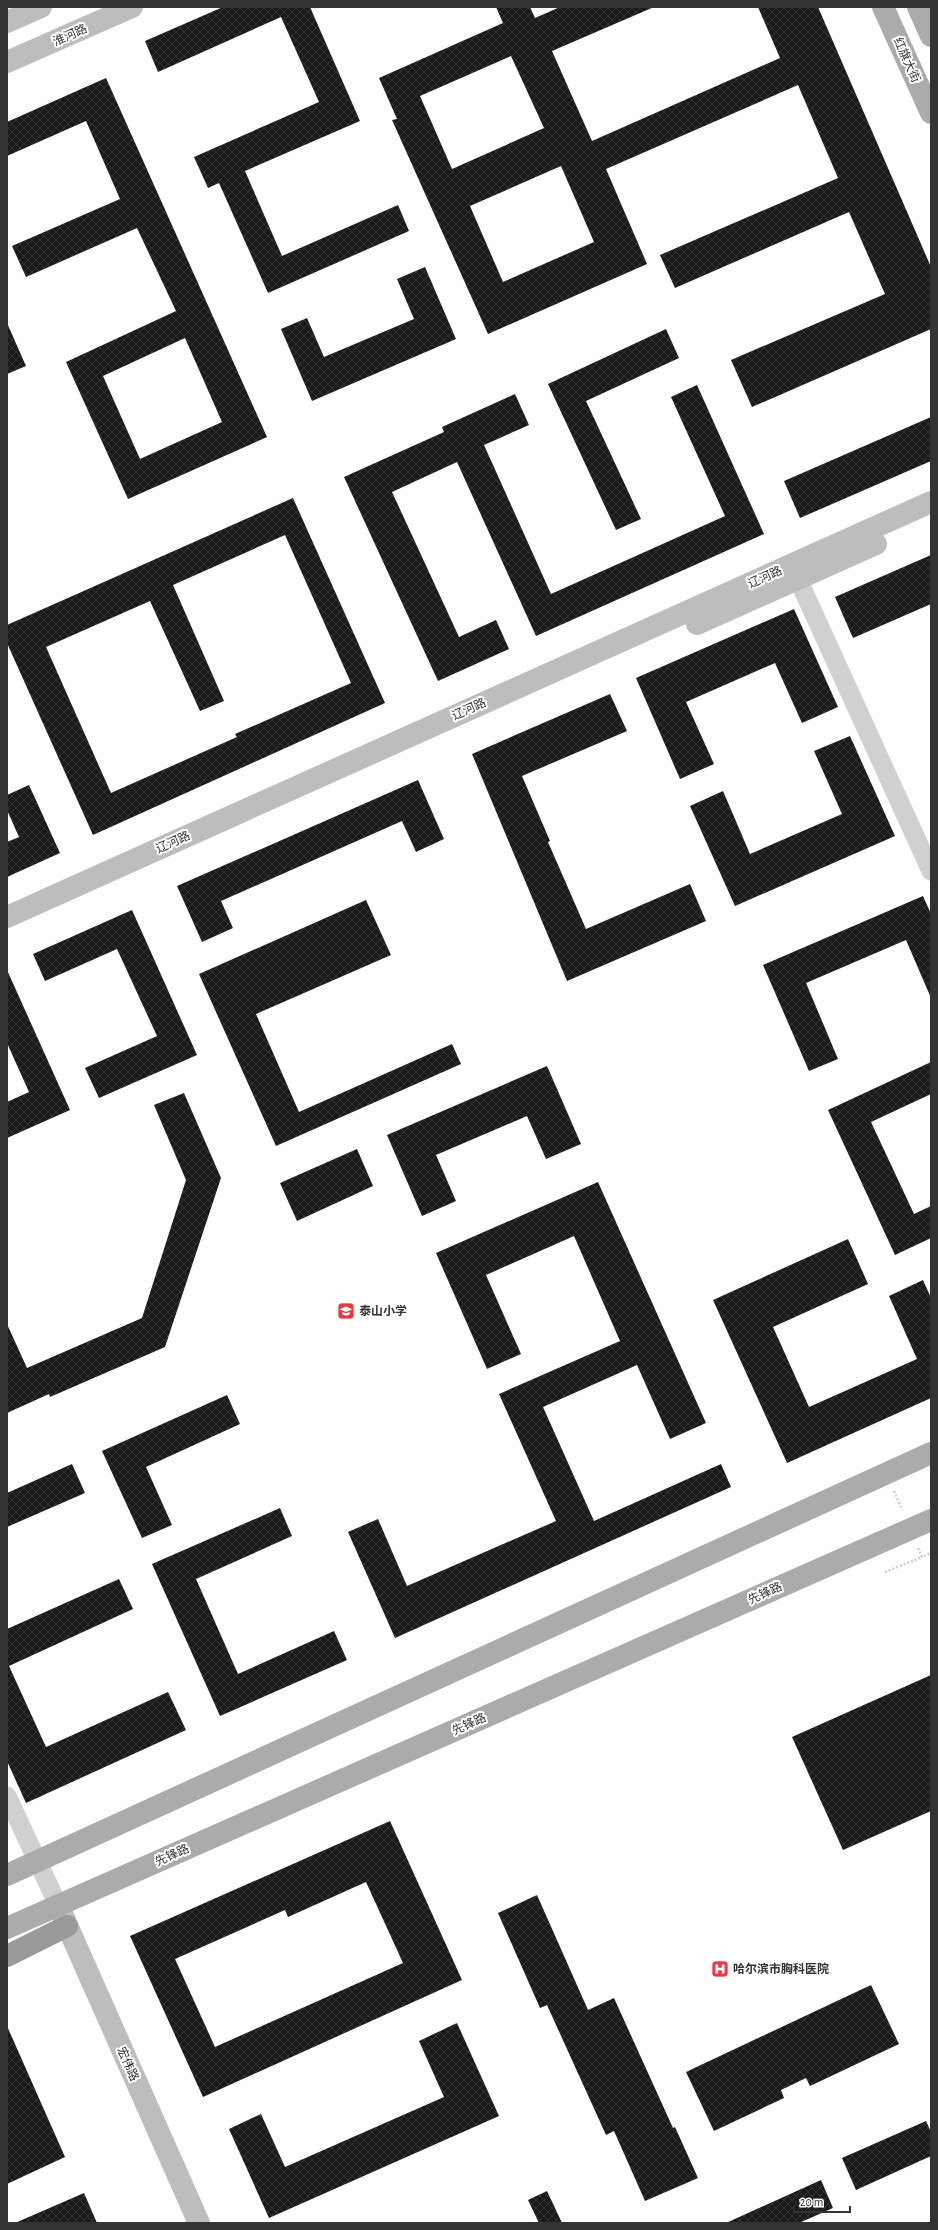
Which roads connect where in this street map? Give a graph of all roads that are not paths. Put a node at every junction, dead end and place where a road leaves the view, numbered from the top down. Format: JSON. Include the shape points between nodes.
{"nodes":[{"id":1,"x":41,"y":7,"type":"edge"},
{"id":2,"x":132,"y":7,"type":"edge"},
{"id":3,"x":883,"y":7,"type":"edge"},
{"id":4,"x":918,"y":7,"type":"edge"},
{"id":5,"x":7,"y":22,"type":"edge"},
{"id":6,"x":931,"y":36,"type":"edge"},
{"id":7,"x":7,"y":62,"type":"edge"},
{"id":8,"x":931,"y":113,"type":"edge"},
{"id":9,"x":931,"y":502,"type":"edge"},
{"id":10,"x":931,"y":518,"type":"edge"},
{"id":11,"x":798,"y":579,"type":"junction"},
{"id":12,"x":931,"y":871,"type":"edge"},
{"id":13,"x":7,"y":917,"type":"edge"},
{"id":14,"x":7,"y":930,"type":"edge"},
{"id":15,"x":931,"y":1453,"type":"edge"},
{"id":16,"x":931,"y":1520,"type":"edge"},
{"id":17,"x":7,"y":1796,"type":"edge"},
{"id":18,"x":37,"y":1861,"type":"junction"},
{"id":19,"x":7,"y":1875,"type":"edge"},
{"id":20,"x":58,"y":1905,"type":"junction"},
{"id":21,"x":68,"y":1926,"type":"junction"},
{"id":22,"x":7,"y":1928,"type":"edge"},
{"id":23,"x":7,"y":1956,"type":"edge"},
{"id":24,"x":199,"y":2223,"type":"edge"}],
"edges":[{"from":1,"to":5,"type":"main road"},
{"from":2,"to":7,"type":"main road","name":"淮河路"},
{"from":3,"to":8,"type":"main road","name":"红旗大街"},
{"from":4,"to":6,"type":"main road"},
{"from":9,"to":13,"type":"main road","name":"辽河路"},
{"from":10,"to":11,"type":"main road","name":"辽河路"},
{"from":11,"to":12,"type":"street"},
{"from":11,"to":14,"type":"main road","name":"辽河路"},
{"from":15,"to":18,"type":"main road"},
{"from":16,"to":20,"type":"main road","name":"先锋路"},
{"from":17,"to":18,"type":"street"},
{"from":18,"to":19,"type":"main road"},
{"from":18,"to":20,"type":"street"},
{"from":20,"to":21,"type":"main road","name":"宏伟路"},
{"from":20,"to":22,"type":"main road","name":"先锋路"},
{"from":21,"to":23,"type":"highway"},
{"from":21,"to":24,"type":"main road","name":"宏伟路"}]}
